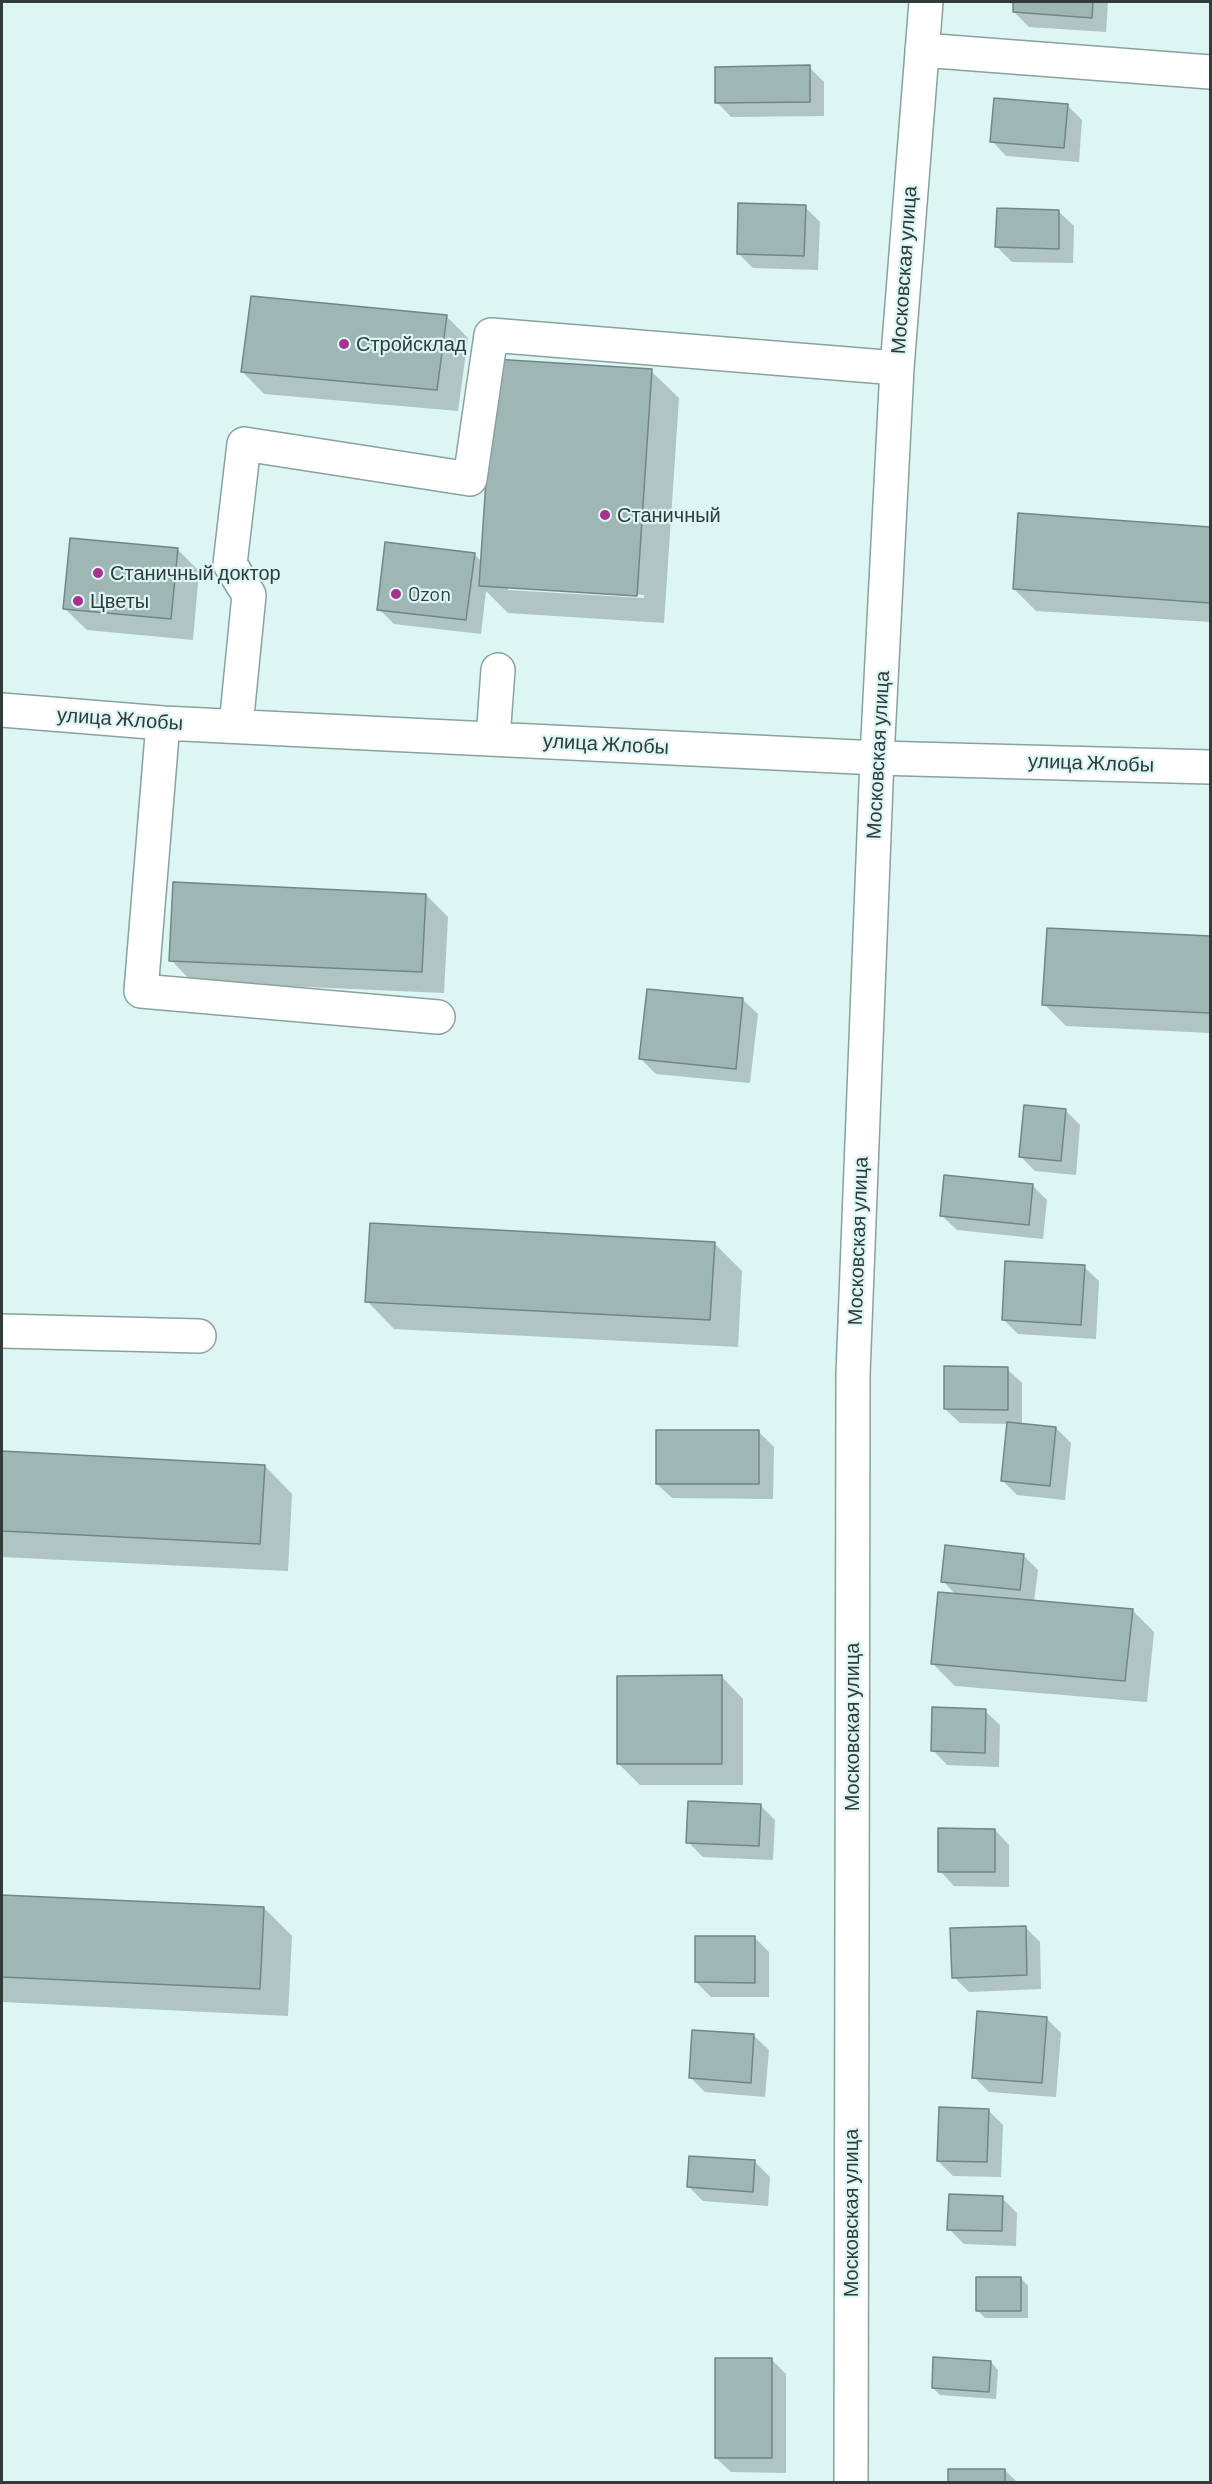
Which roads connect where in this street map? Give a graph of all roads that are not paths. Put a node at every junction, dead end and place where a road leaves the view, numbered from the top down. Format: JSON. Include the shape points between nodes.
{"nodes":[{"id":1,"x":926,"y":2,"type":"edge"},
{"id":2,"x":922,"y":50,"type":"junction"},
{"id":3,"x":1210,"y":72,"type":"edge"},
{"id":4,"x":897,"y":368,"type":"junction"},
{"id":5,"x":498,"y":670,"type":"dead end"},
{"id":6,"x":2,"y":710,"type":"edge"},
{"id":7,"x":163,"y":723,"type":"junction"},
{"id":8,"x":236,"y":726,"type":"junction"},
{"id":9,"x":493,"y":738,"type":"junction"},
{"id":10,"x":878,"y":758,"type":"junction"},
{"id":11,"x":1210,"y":767,"type":"edge"},
{"id":12,"x":438,"y":1017,"type":"dead end"},
{"id":13,"x":2,"y":1331,"type":"edge"},
{"id":14,"x":199,"y":1336,"type":"dead end"},
{"id":15,"x":851,"y":2482,"type":"edge"}],
"edges":[{"from":1,"to":2,"type":"street","name":"Московская улица"},
{"from":2,"to":3,"type":"street"},
{"from":2,"to":4,"type":"street","name":"Московская улица"},
{"from":4,"to":8,"type":"street","via":[[490,335],[470,479],[244,444],[230,564],[249,596]]},
{"from":4,"to":10,"type":"street","name":"Московская улица"},
{"from":5,"to":9,"type":"street"},
{"from":6,"to":7,"type":"street","name":"улица Жлобы"},
{"from":7,"to":8,"type":"street","name":"улица Жлобы"},
{"from":7,"to":12,"type":"street","via":[[141,991]]},
{"from":8,"to":9,"type":"street","name":"улица Жлобы"},
{"from":9,"to":10,"type":"street","name":"улица Жлобы"},
{"from":10,"to":11,"type":"street","name":"улица Жлобы"},
{"from":10,"to":15,"type":"street","name":"Московская улица","via":[[853,1374]]},
{"from":13,"to":14,"type":"street"}]}
